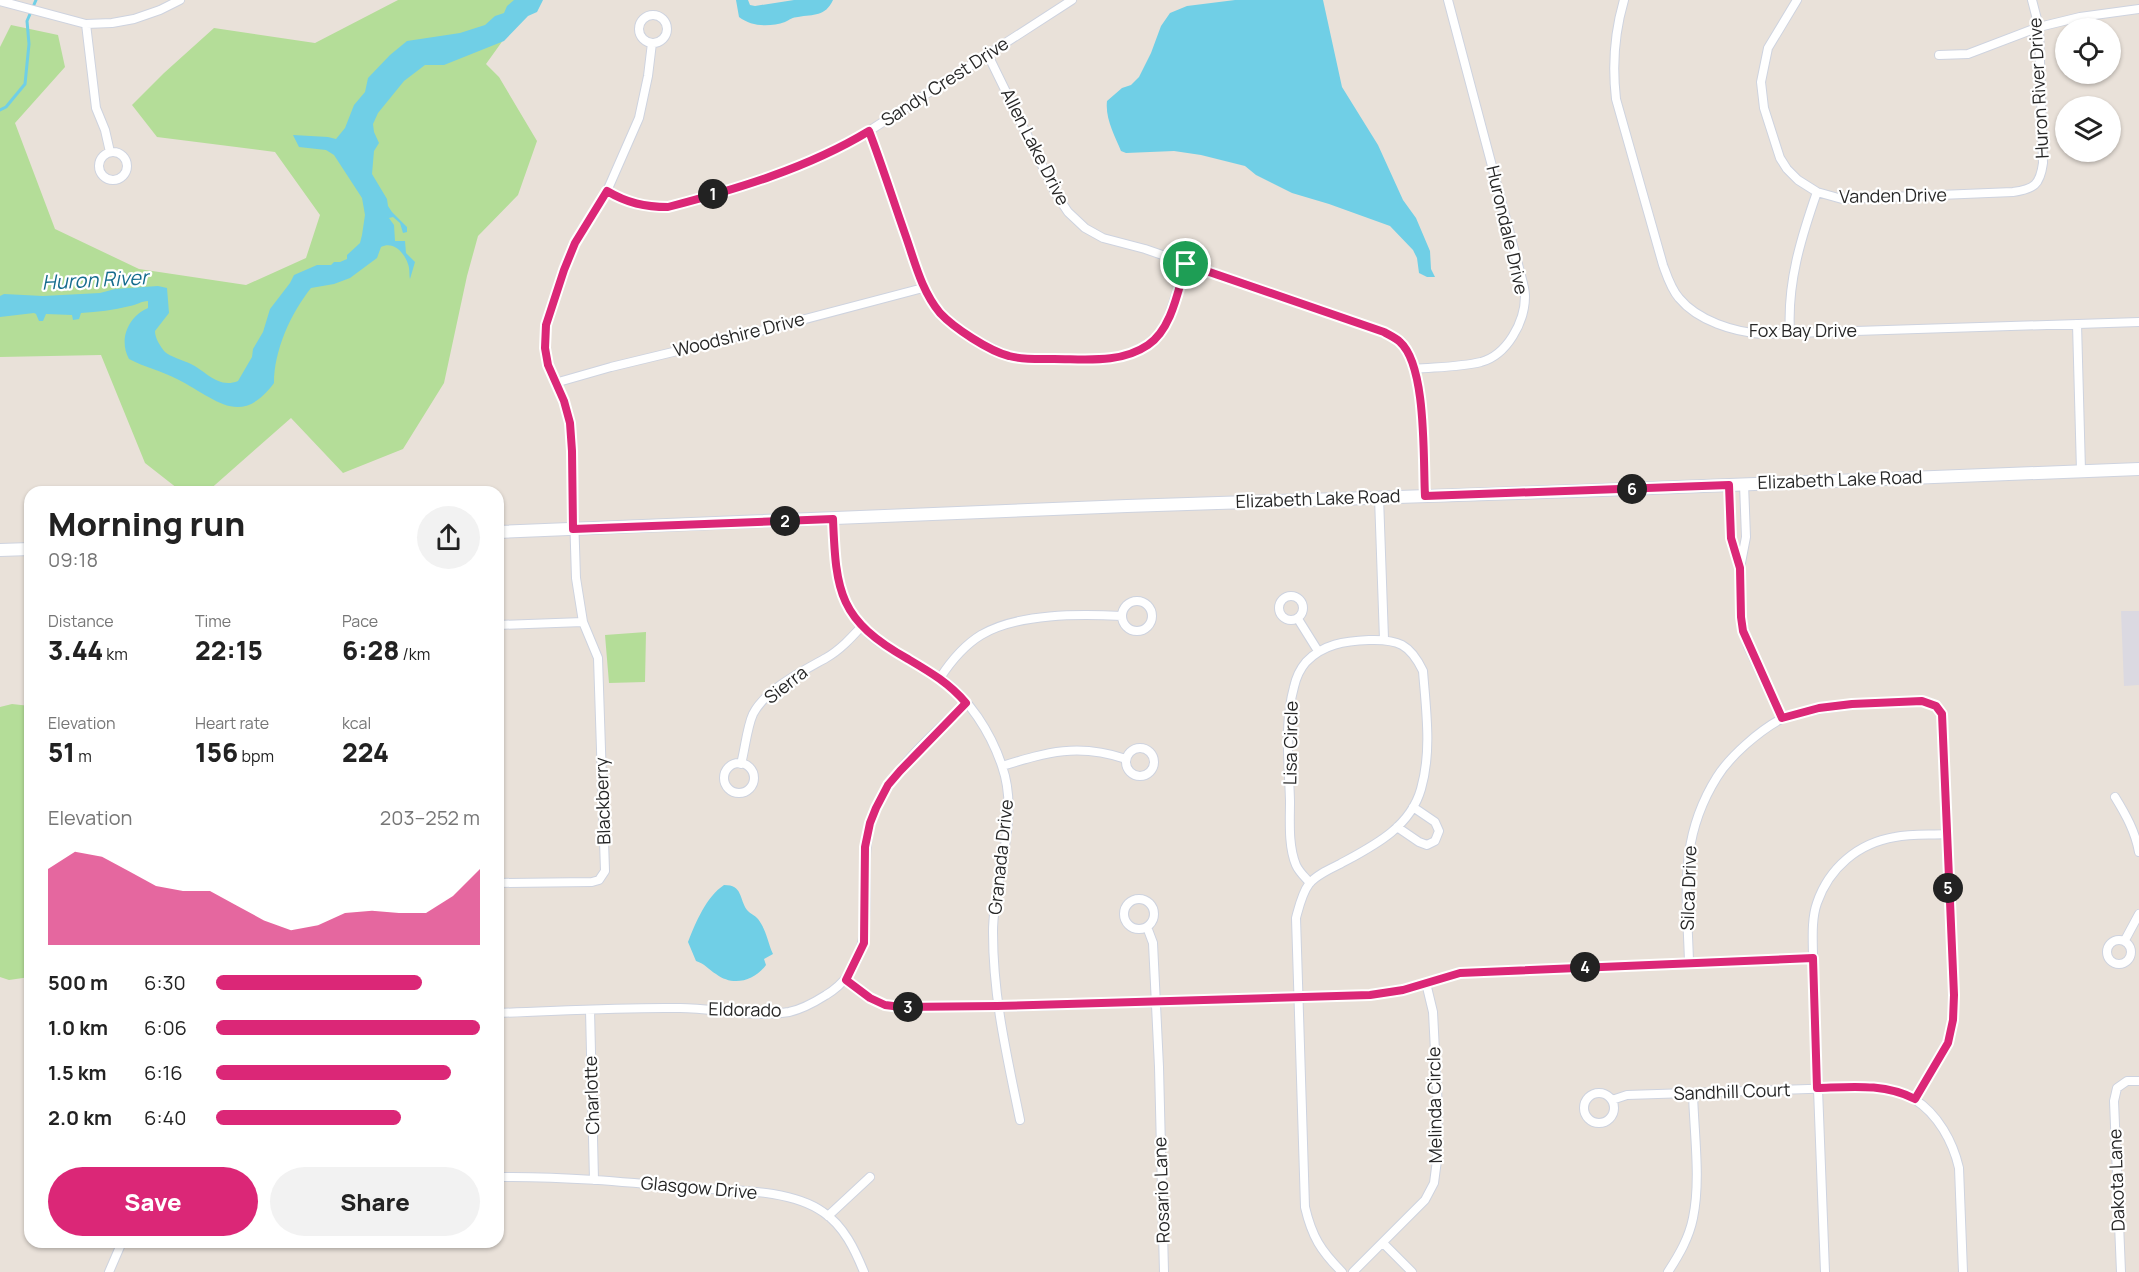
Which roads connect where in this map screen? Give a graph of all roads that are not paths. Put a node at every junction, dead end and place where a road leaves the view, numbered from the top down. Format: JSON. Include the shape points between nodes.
{"nodes":[{"id":1,"x":180,"y":0,"type":"edge"},
{"id":2,"x":1072,"y":0,"type":"edge"},
{"id":3,"x":1448,"y":0,"type":"edge"},
{"id":4,"x":1624,"y":0,"type":"edge"},
{"id":5,"x":1797,"y":0,"type":"edge"},
{"id":6,"x":2032,"y":0,"type":"edge"},
{"id":7,"x":0,"y":1,"type":"edge"},
{"id":8,"x":2139,"y":9,"type":"edge"},
{"id":9,"x":86,"y":24,"type":"junction"},
{"id":10,"x":2039,"y":27,"type":"junction"},
{"id":11,"x":652,"y":43,"type":"dead end"},
{"id":12,"x":988,"y":54,"type":"junction"},
{"id":13,"x":1940,"y":55,"type":"dead end"},
{"id":14,"x":869,"y":131,"type":"junction"},
{"id":15,"x":110,"y":152,"type":"dead end"},
{"id":16,"x":2041,"y":176,"type":"joint"},
{"id":17,"x":607,"y":191,"type":"junction"},
{"id":18,"x":1817,"y":192,"type":"junction"},
{"id":19,"x":1186,"y":264,"type":"junction"},
{"id":20,"x":923,"y":288,"type":"junction"},
{"id":21,"x":1679,"y":299,"type":"junction"},
{"id":22,"x":1672,"y":307,"type":"dead end"},
{"id":23,"x":2139,"y":322,"type":"edge"},
{"id":24,"x":2077,"y":324,"type":"junction"},
{"id":25,"x":1790,"y":332,"type":"junction"},
{"id":26,"x":1415,"y":369,"type":"junction"},
{"id":27,"x":555,"y":383,"type":"junction"},
{"id":28,"x":2139,"y":469,"type":"edge"},
{"id":29,"x":2081,"y":471,"type":"junction"},
{"id":30,"x":1744,"y":484,"type":"junction"},
{"id":31,"x":1729,"y":485,"type":"junction"},
{"id":32,"x":1425,"y":496,"type":"junction"},
{"id":33,"x":1379,"y":497,"type":"junction"},
{"id":34,"x":833,"y":519,"type":"junction"},
{"id":35,"x":573,"y":529,"type":"junction"},
{"id":36,"x":504,"y":532,"type":"edge"},
{"id":37,"x":24,"y":549,"type":"edge"},
{"id":38,"x":0,"y":550,"type":"edge"},
{"id":39,"x":1740,"y":568,"type":"junction"},
{"id":40,"x":1122,"y":616,"type":"dead end"},
{"id":41,"x":1298,"y":619,"type":"dead end"},
{"id":42,"x":583,"y":622,"type":"junction"},
{"id":43,"x":504,"y":624,"type":"edge"},
{"id":44,"x":861,"y":627,"type":"junction"},
{"id":45,"x":1384,"y":639,"type":"junction"},
{"id":46,"x":1318,"y":651,"type":"junction"},
{"id":47,"x":940,"y":678,"type":"junction"},
{"id":48,"x":966,"y":703,"type":"junction"},
{"id":49,"x":1782,"y":718,"type":"junction"},
{"id":50,"x":1126,"y":759,"type":"dead end"},
{"id":51,"x":741,"y":764,"type":"dead end"},
{"id":52,"x":1002,"y":766,"type":"junction"},
{"id":53,"x":2115,"y":797,"type":"dead end"},
{"id":54,"x":1413,"y":807,"type":"junction"},
{"id":55,"x":1397,"y":827,"type":"junction"},
{"id":56,"x":1946,"y":834,"type":"junction"},
{"id":57,"x":2139,"y":852,"type":"edge"},
{"id":58,"x":1310,"y":883,"type":"junction"},
{"id":59,"x":504,"y":884,"type":"edge"},
{"id":60,"x":2139,"y":914,"type":"edge"},
{"id":61,"x":1147,"y":927,"type":"dead end"},
{"id":62,"x":2125,"y":940,"type":"dead end"},
{"id":63,"x":1813,"y":958,"type":"junction"},
{"id":64,"x":1689,"y":962,"type":"junction"},
{"id":65,"x":846,"y":980,"type":"junction"},
{"id":66,"x":1426,"y":983,"type":"junction"},
{"id":67,"x":1298,"y":997,"type":"junction"},
{"id":68,"x":1156,"y":1002,"type":"junction"},
{"id":69,"x":997,"y":1006,"type":"junction"},
{"id":70,"x":590,"y":1010,"type":"junction"},
{"id":71,"x":504,"y":1013,"type":"edge"},
{"id":72,"x":2139,"y":1081,"type":"edge"},
{"id":73,"x":1817,"y":1088,"type":"junction"},
{"id":74,"x":1693,"y":1093,"type":"junction"},
{"id":75,"x":1915,"y":1099,"type":"junction"},
{"id":76,"x":1612,"y":1100,"type":"dead end"},
{"id":77,"x":1020,"y":1120,"type":"dead end"},
{"id":78,"x":504,"y":1177,"type":"edge"},
{"id":79,"x":870,"y":1177,"type":"dead end"},
{"id":80,"x":594,"y":1180,"type":"junction"},
{"id":81,"x":828,"y":1216,"type":"junction"},
{"id":82,"x":1384,"y":1244,"type":"junction"},
{"id":83,"x":119,"y":1248,"type":"edge"},
{"id":84,"x":109,"y":1272,"type":"edge"},
{"id":85,"x":864,"y":1272,"type":"edge"},
{"id":86,"x":1164,"y":1272,"type":"edge"},
{"id":87,"x":1342,"y":1272,"type":"edge"},
{"id":88,"x":1353,"y":1272,"type":"edge"},
{"id":89,"x":1412,"y":1272,"type":"edge"},
{"id":90,"x":1668,"y":1272,"type":"edge"},
{"id":91,"x":1825,"y":1272,"type":"edge"},
{"id":92,"x":1963,"y":1272,"type":"edge"},
{"id":93,"x":2121,"y":1272,"type":"edge"}],
"edges":[{"from":1,"to":9,"type":"street","via":[[134,19]]},
{"from":2,"to":12,"type":"street","name":"Sandy Crest Drive"},
{"from":3,"to":26,"type":"street","name":"Hurondale Drive","via":[[1519,268],[1524,311],[1505,347],[1496,355],[1471,364]]},
{"from":4,"to":21,"type":"street","via":[[1614,43],[1616,99],[1656,244]]},
{"from":5,"to":18,"type":"street","name":"Vanden Drive","via":[[1768,48],[1761,82],[1764,108],[1780,158],[1798,180]]},
{"from":6,"to":10,"type":"street","name":"Huron River Drive"},
{"from":7,"to":9,"type":"street"},
{"from":8,"to":10,"type":"street"},
{"from":9,"to":15,"type":"street","via":[[96,108]]},
{"from":10,"to":13,"type":"street","via":[[1968,54]]},
{"from":10,"to":16,"type":"street","name":"Huron River Drive"},
{"from":11,"to":17,"type":"street","via":[[639,118]]},
{"from":12,"to":14,"type":"street","name":"Sandy Crest Drive"},
{"from":12,"to":19,"type":"street","name":"Allen Lake Drive","via":[[1068,212],[1085,228],[1104,237]]},
{"from":14,"to":17,"type":"street","name":"Sandy Crest Drive","via":[[795,168],[668,207],[623,201]]},
{"from":14,"to":20,"type":"street"},
{"from":16,"to":18,"type":"street","name":"Vanden Drive","via":[[2034,186],[2013,192],[1842,200]]},
{"from":17,"to":27,"type":"street","via":[[575,243],[546,325],[545,348]]},
{"from":18,"to":25,"type":"street","via":[[1790,288]]},
{"from":19,"to":20,"type":"street","via":[[1160,334],[1129,354],[1105,360],[1008,356],[953,325]]},
{"from":19,"to":26,"type":"street","name":"Allen Lake Drive","via":[[1384,332],[1401,343]]},
{"from":20,"to":27,"type":"street","name":"Woodshire Drive"},
{"from":21,"to":22,"type":"street"},
{"from":21,"to":25,"type":"street","name":"Fox Bay Drive","via":[[1730,328],[1763,334]]},
{"from":23,"to":24,"type":"street","name":"Fox Bay Drive"},
{"from":24,"to":25,"type":"street","name":"Fox Bay Drive"},
{"from":24,"to":29,"type":"street"},
{"from":26,"to":32,"type":"street"},
{"from":27,"to":35,"type":"street","via":[[570,423]]},
{"from":28,"to":29,"type":"street","name":"Elizabeth Lake Road"},
{"from":29,"to":30,"type":"street","name":"Elizabeth Lake Road"},
{"from":30,"to":31,"type":"street","name":"Elizabeth Lake Road"},
{"from":30,"to":39,"type":"street","via":[[1746,537]]},
{"from":31,"to":32,"type":"street","name":"Elizabeth Lake Road"},
{"from":31,"to":39,"type":"street","via":[[1731,538]]},
{"from":32,"to":33,"type":"street","name":"Elizabeth Lake Road"},
{"from":33,"to":34,"type":"street","name":"Elizabeth Lake Road"},
{"from":33,"to":45,"type":"street"},
{"from":34,"to":35,"type":"street","name":"Elizabeth Lake Road"},
{"from":34,"to":44,"type":"street","name":"Granada Drive","via":[[838,580],[846,605]]},
{"from":35,"to":36,"type":"street","name":"Elizabeth Lake Road"},
{"from":35,"to":42,"type":"street"},
{"from":37,"to":38,"type":"street"},
{"from":39,"to":49,"type":"street","via":[[1743,631]]},
{"from":40,"to":47,"type":"street","via":[[1030,619],[1001,626],[982,634],[960,651]]},
{"from":41,"to":46,"type":"street"},
{"from":42,"to":43,"type":"street"},
{"from":42,"to":59,"type":"street","name":"Blackberry","via":[[598,658],[605,871],[592,882]]},
{"from":44,"to":47,"type":"street","name":"Granada Drive"},
{"from":44,"to":51,"type":"street","name":"Sierra","via":[[848,642],[767,697],[753,714]]},
{"from":45,"to":46,"type":"street","name":"Lisa Circle","via":[[1354,640]]},
{"from":45,"to":54,"type":"street","name":"Lisa Circle","via":[[1405,645],[1423,671],[1427,765]]},
{"from":46,"to":58,"type":"street","name":"Lisa Circle","via":[[1297,675],[1289,714],[1293,851],[1296,864]]},
{"from":47,"to":48,"type":"street","name":"Granada Drive"},
{"from":48,"to":52,"type":"street","name":"Granada Drive","via":[[985,727]]},
{"from":48,"to":65,"type":"street","name":"Eldorado","via":[[888,785],[876,808],[865,847],[864,943]]},
{"from":49,"to":56,"type":"street","name":"Silca Drive","via":[[1852,704],[1922,701],[1936,706],[1943,724]]},
{"from":49,"to":64,"type":"street","name":"Silca Drive","via":[[1741,748],[1718,775],[1692,830],[1687,860]]},
{"from":50,"to":52,"type":"street","via":[[1065,750]]},
{"from":52,"to":69,"type":"street","name":"Granada Drive","via":[[1008,789],[1008,824],[993,928]]},
{"from":53,"to":57,"type":"street","via":[[2128,817]]},
{"from":54,"to":55,"type":"street","name":"Lisa Circle"},
{"from":54,"to":55,"type":"street","via":[[1435,822],[1439,831],[1435,841],[1427,845]]},
{"from":55,"to":58,"type":"street","name":"Lisa Circle","via":[[1375,845]]},
{"from":56,"to":63,"type":"street","via":[[1896,836],[1859,849],[1844,861],[1829,878],[1816,904]]},
{"from":56,"to":75,"type":"street","via":[[1953,1020],[1948,1043]]},
{"from":58,"to":67,"type":"street","via":[[1296,918]]},
{"from":60,"to":62,"type":"street"},
{"from":61,"to":68,"type":"street","name":"Rosario Lane","via":[[1153,943]]},
{"from":63,"to":64,"type":"street"},
{"from":63,"to":73,"type":"street"},
{"from":64,"to":66,"type":"street","via":[[1460,973]]},
{"from":65,"to":69,"type":"street","via":[[885,1005]]},
{"from":65,"to":70,"type":"street","name":"Eldorado","via":[[814,1002],[788,1012]]},
{"from":66,"to":67,"type":"street","via":[[1384,994]]},
{"from":66,"to":82,"type":"street","name":"Melinda Circle","via":[[1433,1012],[1438,1110],[1434,1183],[1425,1200]]},
{"from":67,"to":68,"type":"street"},
{"from":67,"to":87,"type":"street","via":[[1305,1208],[1318,1244]]},
{"from":68,"to":69,"type":"street"},
{"from":68,"to":86,"type":"street","name":"Rosario Lane"},
{"from":69,"to":77,"type":"street","name":"Granada Drive"},
{"from":70,"to":71,"type":"street","name":"Eldorado"},
{"from":70,"to":80,"type":"street","name":"Charlotte"},
{"from":72,"to":93,"type":"street","name":"Dakota Lane","via":[[2117,1088],[2114,1101]]},
{"from":73,"to":74,"type":"street","name":"Sandhill Court"},
{"from":73,"to":75,"type":"street","name":"Sandhill Court","via":[[1869,1087]]},
{"from":73,"to":91,"type":"street"},
{"from":74,"to":76,"type":"street","name":"Sandhill Court","via":[[1627,1095]]},
{"from":74,"to":90,"type":"street","via":[[1693,1220],[1682,1251]]},
{"from":75,"to":92,"type":"street","name":"Sandhill Court","via":[[1945,1132],[1956,1156]]},
{"from":78,"to":80,"type":"street","name":"Glasgow Drive"},
{"from":79,"to":81,"type":"street"},
{"from":80,"to":81,"type":"street","name":"Glasgow Drive","via":[[780,1196],[808,1203]]},
{"from":81,"to":85,"type":"street","name":"Glasgow Drive","via":[[852,1243]]},
{"from":82,"to":88,"type":"street","name":"Melinda Circle"},
{"from":82,"to":89,"type":"street"},
{"from":83,"to":84,"type":"street"}]}
